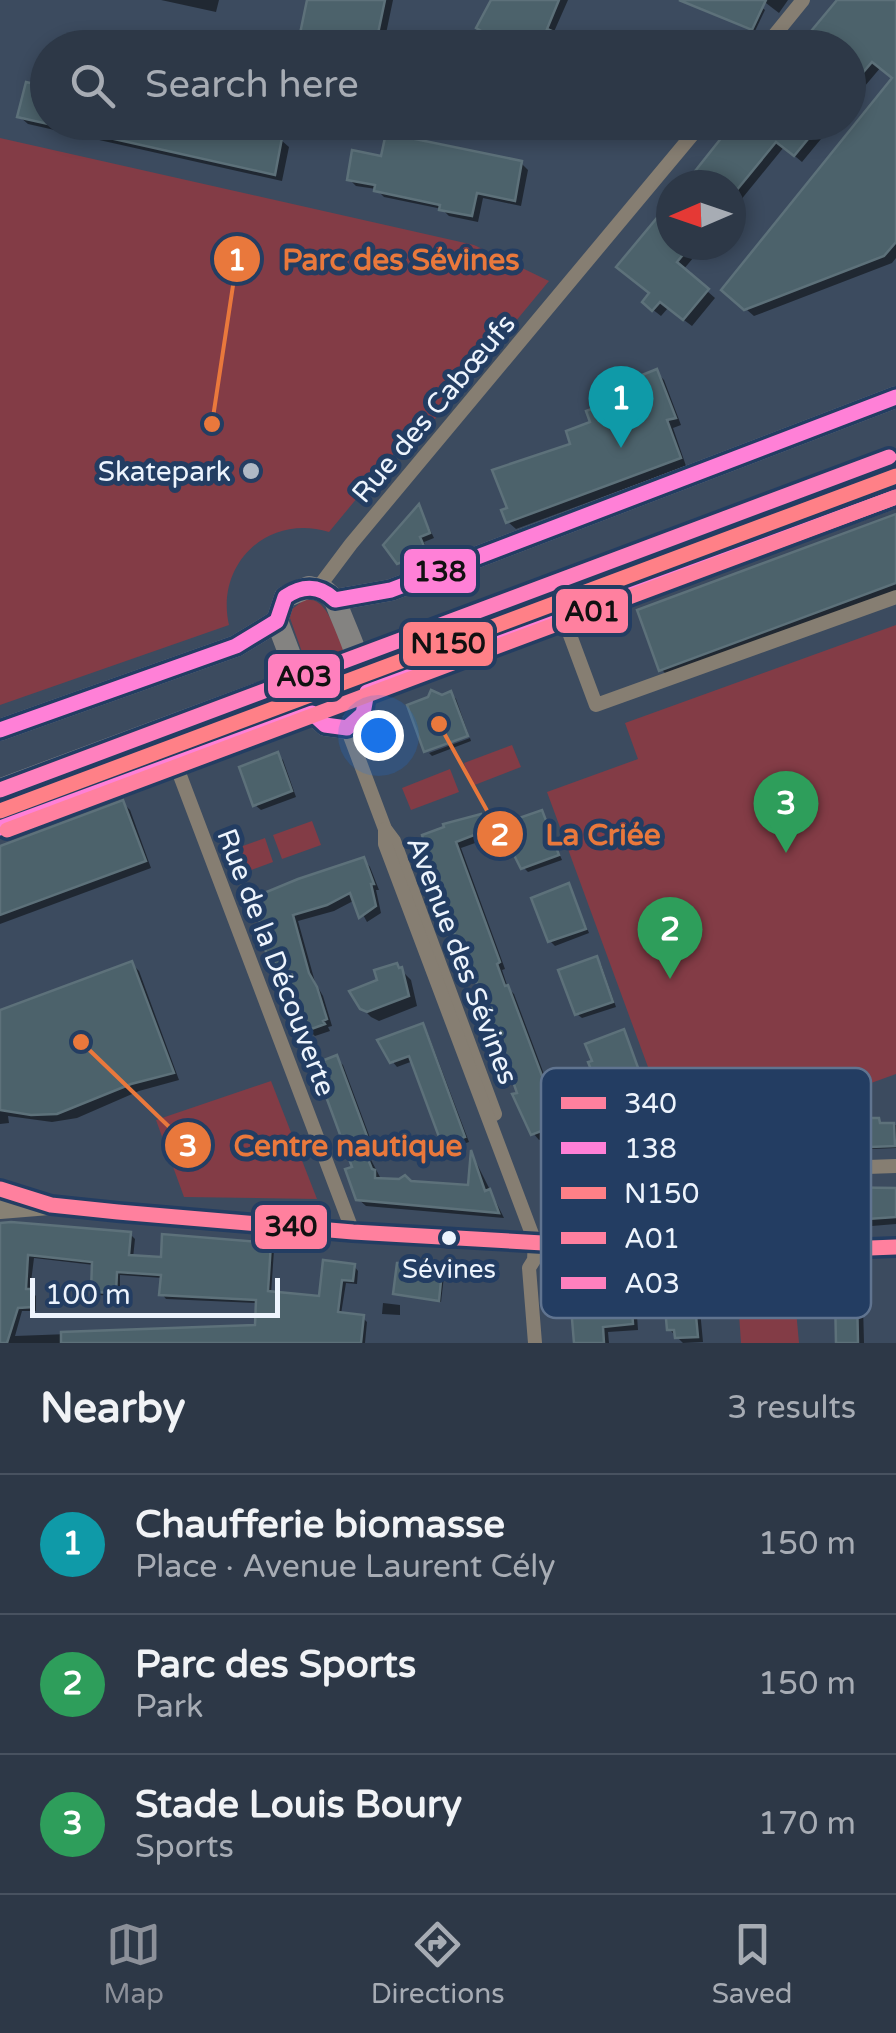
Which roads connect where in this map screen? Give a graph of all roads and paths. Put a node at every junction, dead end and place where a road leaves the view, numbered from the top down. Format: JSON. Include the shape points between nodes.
{"nodes":[{"id":1,"x":803,"y":0,"type":"edge"},
{"id":2,"x":779,"y":30,"type":"edge"},
{"id":3,"x":687,"y":140,"type":"edge"},
{"id":4,"x":896,"y":397,"type":"edge"},
{"id":5,"x":896,"y":476,"type":"edge"},
{"id":6,"x":896,"y":498,"type":"edge"},
{"id":7,"x":326,"y":594,"type":"junction"},
{"id":8,"x":896,"y":596,"type":"edge"},
{"id":9,"x":564,"y":620,"type":"junction"},
{"id":10,"x":277,"y":621,"type":"junction"},
{"id":11,"x":400,"y":660,"type":"dead end"},
{"id":12,"x":367,"y":692,"type":"junction"},
{"id":13,"x":312,"y":714,"type":"junction"},
{"id":14,"x":347,"y":728,"type":"junction"},
{"id":15,"x":0,"y":730,"type":"edge"},
{"id":16,"x":176,"y":766,"type":"junction"},
{"id":17,"x":0,"y":791,"type":"edge"},
{"id":18,"x":0,"y":811,"type":"edge"},
{"id":19,"x":0,"y":828,"type":"edge"},
{"id":20,"x":896,"y":1166,"type":"edge"},
{"id":21,"x":871,"y":1167,"type":"edge"},
{"id":22,"x":0,"y":1189,"type":"edge"},
{"id":23,"x":51,"y":1204,"type":"junction"},
{"id":24,"x":0,"y":1209,"type":"edge"},
{"id":25,"x":353,"y":1232,"type":"junction"},
{"id":26,"x":532,"y":1242,"type":"junction"},
{"id":27,"x":541,"y":1243,"type":"edge"},
{"id":28,"x":896,"y":1247,"type":"edge"},
{"id":29,"x":871,"y":1248,"type":"edge"},
{"id":30,"x":541,"y":1313,"type":"edge"},
{"id":31,"x":541,"y":1318,"type":"edge"},
{"id":32,"x":534,"y":1343,"type":"edge"},
{"id":33,"x":543,"y":1343,"type":"edge"}],
"edges":[{"from":1,"to":2,"type":"street"},
{"from":3,"to":7,"type":"street","name":"Rue des Cabœufs","via":[[351,544]]},
{"from":4,"to":7,"type":"main road","via":[[390,590]]},
{"from":5,"to":11,"type":"highway"},
{"from":6,"to":9,"type":"main road"},
{"from":7,"to":10,"type":"main road","via":[[301,588],[285,596]]},
{"from":7,"to":12,"type":"main road"},
{"from":8,"to":9,"type":"street","via":[[596,705]]},
{"from":9,"to":12,"type":"main road"},
{"from":10,"to":13,"type":"main road"},
{"from":10,"to":15,"type":"main road","via":[[236,646]]},
{"from":12,"to":14,"type":"main road","via":[[361,720]]},
{"from":13,"to":14,"type":"main road","via":[[325,726]]},
{"from":13,"to":16,"type":"main road"},
{"from":14,"to":26,"type":"street","name":"Avenue des Sévines"},
{"from":16,"to":19,"type":"main road"},
{"from":16,"to":25,"type":"street","name":"Rue de la Découverte"},
{"from":17,"to":18,"type":"highway","via":[[263,703]]},
{"from":20,"to":21,"type":"street"},
{"from":22,"to":23,"type":"street"},
{"from":23,"to":24,"type":"street"},
{"from":23,"to":25,"type":"street"},
{"from":25,"to":26,"type":"street"},
{"from":26,"to":27,"type":"street"},
{"from":26,"to":30,"type":"street"},
{"from":26,"to":32,"type":"street"},
{"from":28,"to":29,"type":"street"},
{"from":31,"to":33,"type":"street"}]}
